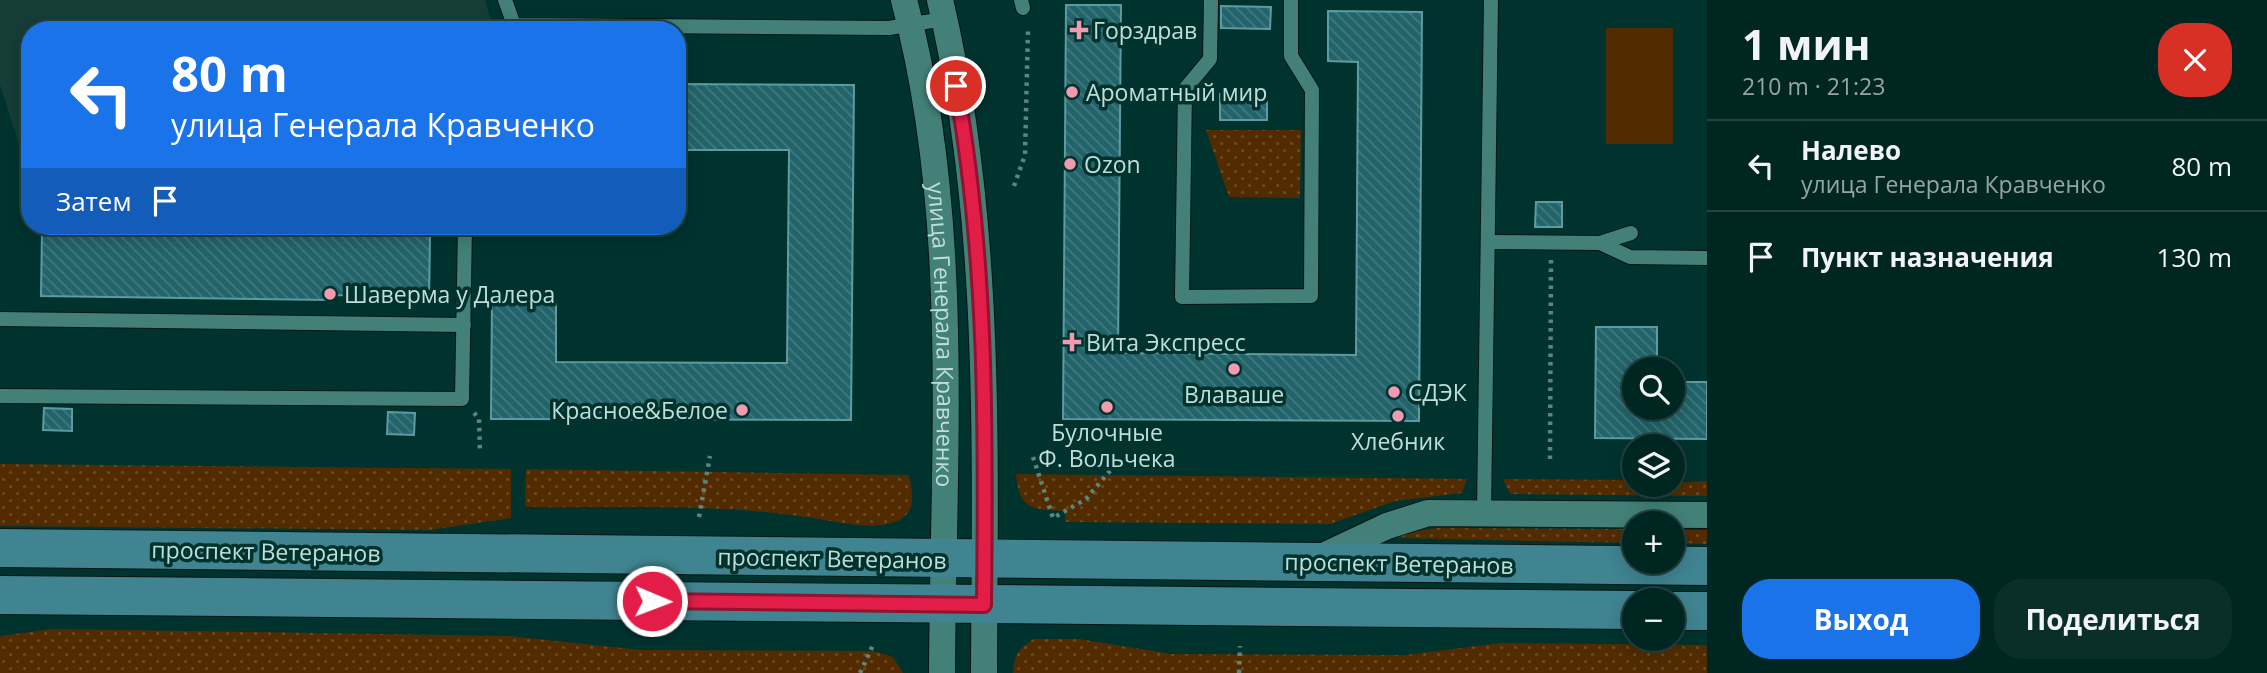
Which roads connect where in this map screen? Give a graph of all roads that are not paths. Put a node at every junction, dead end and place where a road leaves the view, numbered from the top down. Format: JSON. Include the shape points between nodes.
{"nodes":[{"id":1,"x":506,"y":0,"type":"edge"},
{"id":2,"x":1211,"y":0,"type":"edge"},
{"id":3,"x":1291,"y":0,"type":"edge"},
{"id":4,"x":1492,"y":0,"type":"edge"},
{"id":5,"x":942,"y":9,"type":"edge"},
{"id":6,"x":908,"y":12,"type":"edge"},
{"id":7,"x":507,"y":21,"type":"edge"},
{"id":8,"x":686,"y":28,"type":"edge"},
{"id":9,"x":1631,"y":233,"type":"dead end"},
{"id":10,"x":465,"y":235,"type":"edge"},
{"id":11,"x":1488,"y":242,"type":"junction"},
{"id":12,"x":1600,"y":243,"type":"junction"},
{"id":13,"x":1707,"y":258,"type":"edge"},
{"id":14,"x":0,"y":319,"type":"edge"},
{"id":15,"x":464,"y":325,"type":"junction"},
{"id":16,"x":0,"y":396,"type":"edge"},
{"id":17,"x":1484,"y":512,"type":"junction"},
{"id":18,"x":1707,"y":515,"type":"edge"},
{"id":19,"x":0,"y":548,"type":"edge"},
{"id":20,"x":942,"y":559,"type":"junction"},
{"id":21,"x":985,"y":559,"type":"junction"},
{"id":22,"x":1312,"y":562,"type":"junction"},
{"id":23,"x":1707,"y":566,"type":"edge"},
{"id":24,"x":0,"y":595,"type":"edge"},
{"id":25,"x":942,"y":604,"type":"junction"},
{"id":26,"x":984,"y":605,"type":"junction"},
{"id":27,"x":1622,"y":610,"type":"edge"},
{"id":28,"x":1685,"y":611,"type":"edge"},
{"id":29,"x":1707,"y":611,"type":"edge"},
{"id":30,"x":942,"y":673,"type":"edge"},
{"id":31,"x":984,"y":673,"type":"edge"}],
"edges":[{"from":1,"to":7,"type":"lane"},
{"from":2,"to":3,"type":"lane","via":[[1210,59],[1185,89],[1182,297],[1311,296],[1312,90],[1291,56]]},
{"from":4,"to":11,"type":"lane"},
{"from":5,"to":6,"type":"lane"},
{"from":5,"to":21,"type":"street","name":"улица Генерала Кравченко","via":[[964,130],[976,253]]},
{"from":6,"to":8,"type":"lane","via":[[889,28]]},
{"from":6,"to":20,"type":"street","name":"улица Генерала Кравченко","via":[[931,135],[941,253]]},
{"from":9,"to":12,"type":"lane"},
{"from":10,"to":15,"type":"lane"},
{"from":11,"to":12,"type":"lane"},
{"from":11,"to":17,"type":"lane"},
{"from":12,"to":13,"type":"lane","via":[[1630,257]]},
{"from":14,"to":15,"type":"lane"},
{"from":15,"to":16,"type":"lane","via":[[462,399]]},
{"from":17,"to":18,"type":"street"},
{"from":17,"to":22,"type":"street","via":[[1427,513],[1387,526]]},
{"from":19,"to":20,"type":"main road","name":"проспект Ветеранов"},
{"from":20,"to":21,"type":"main road","name":"проспект Ветеранов"},
{"from":20,"to":25,"type":"street","name":"улица Генерала Кравченко"},
{"from":21,"to":22,"type":"main road","name":"проспект Ветеранов"},
{"from":21,"to":26,"type":"street","name":"улица Генерала Кравченко"},
{"from":22,"to":23,"type":"main road","name":"проспект Ветеранов"},
{"from":24,"to":25,"type":"main road","name":"проспект Ветеранов"},
{"from":25,"to":26,"type":"main road","name":"проспект Ветеранов"},
{"from":25,"to":30,"type":"street","name":"улица Генерала Кравченко"},
{"from":26,"to":27,"type":"main road","name":"проспект Ветеранов"},
{"from":26,"to":31,"type":"street","name":"улица Генерала Кравченко"},
{"from":28,"to":29,"type":"main road"}]}
